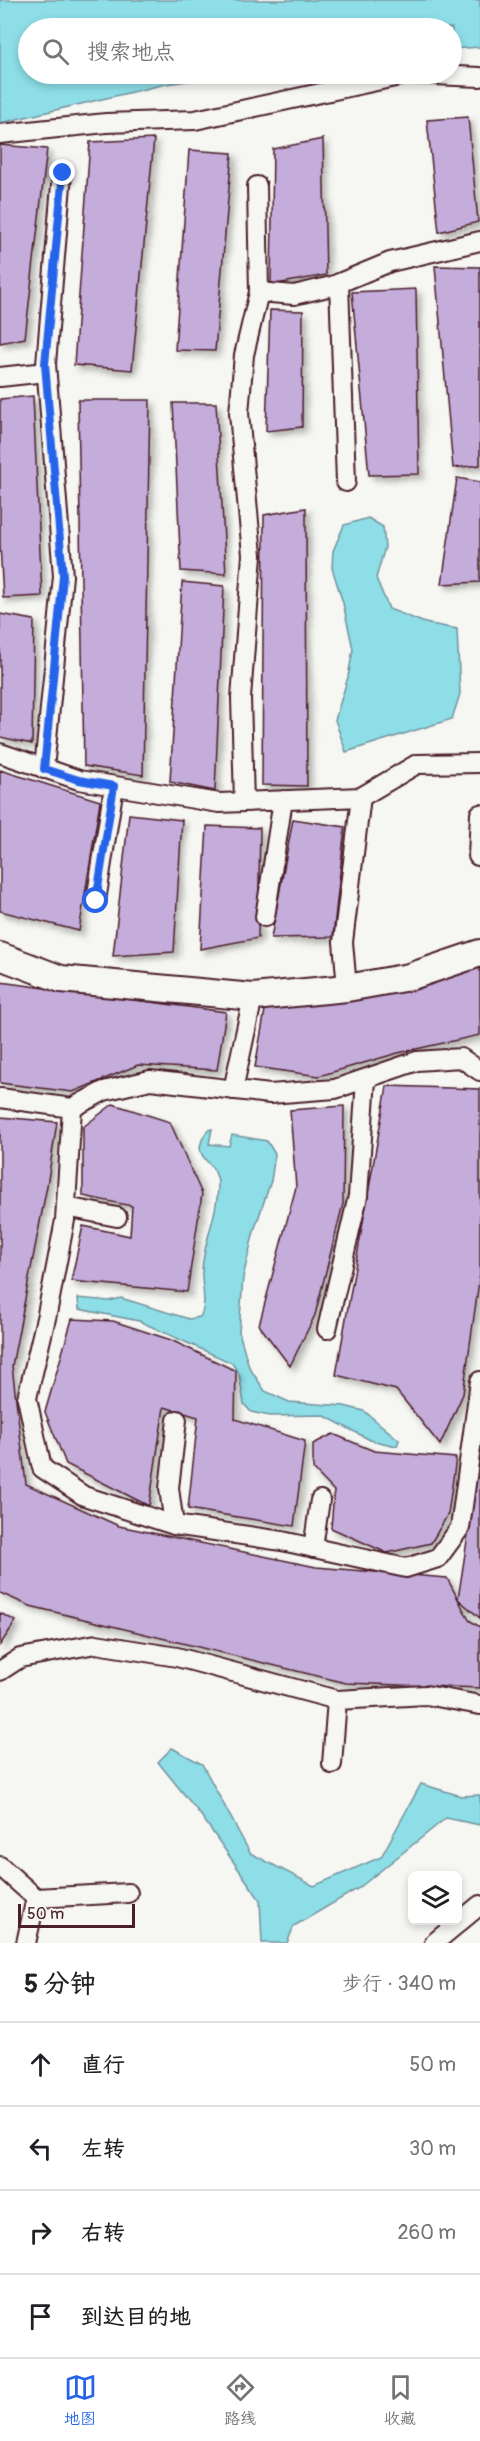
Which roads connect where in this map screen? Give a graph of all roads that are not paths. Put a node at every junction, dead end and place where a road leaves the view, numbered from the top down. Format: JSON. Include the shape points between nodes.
{"nodes":[{"id":1,"x":462,"y":76,"type":"edge"},
{"id":2,"x":480,"y":77,"type":"edge"},
{"id":3,"x":363,"y":84,"type":"edge"},
{"id":4,"x":0,"y":134,"type":"edge"},
{"id":5,"x":63,"y":173,"type":"dead end"},
{"id":6,"x":257,"y":186,"type":"dead end"},
{"id":7,"x":480,"y":241,"type":"edge"},
{"id":8,"x":339,"y":283,"type":"junction"},
{"id":9,"x":259,"y":292,"type":"junction"},
{"id":10,"x":46,"y":372,"type":"junction"},
{"id":11,"x":0,"y":377,"type":"edge"},
{"id":12,"x":346,"y":482,"type":"dead end"},
{"id":13,"x":0,"y":753,"type":"edge"},
{"id":14,"x":480,"y":763,"type":"edge"},
{"id":15,"x":44,"y":769,"type":"junction"},
{"id":16,"x":114,"y":786,"type":"junction"},
{"id":17,"x":361,"y":797,"type":"junction"},
{"id":18,"x":283,"y":800,"type":"junction"},
{"id":19,"x":244,"y":802,"type":"junction"},
{"id":20,"x":480,"y":814,"type":"edge"},
{"id":21,"x":478,"y":856,"type":"dead end"},
{"id":22,"x":96,"y":901,"type":"dead end"},
{"id":23,"x":265,"y":917,"type":"dead end"},
{"id":24,"x":480,"y":953,"type":"edge"},
{"id":25,"x":0,"y":956,"type":"edge"},
{"id":26,"x":347,"y":988,"type":"junction"},
{"id":27,"x":253,"y":998,"type":"junction"},
{"id":28,"x":480,"y":1071,"type":"edge"},
{"id":29,"x":366,"y":1079,"type":"junction"},
{"id":30,"x":233,"y":1090,"type":"junction"},
{"id":31,"x":0,"y":1098,"type":"edge"},
{"id":32,"x":72,"y":1108,"type":"junction"},
{"id":33,"x":66,"y":1207,"type":"junction"},
{"id":34,"x":117,"y":1217,"type":"dead end"},
{"id":35,"x":327,"y":1329,"type":"dead end"},
{"id":36,"x":480,"y":1382,"type":"edge"},
{"id":37,"x":177,"y":1420,"type":"dead end"},
{"id":38,"x":320,"y":1500,"type":"dead end"},
{"id":39,"x":174,"y":1525,"type":"junction"},
{"id":40,"x":313,"y":1548,"type":"junction"},
{"id":41,"x":0,"y":1671,"type":"edge"},
{"id":42,"x":337,"y":1700,"type":"junction"},
{"id":43,"x":480,"y":1705,"type":"edge"},
{"id":44,"x":332,"y":1764,"type":"dead end"},
{"id":45,"x":0,"y":1866,"type":"edge"},
{"id":46,"x":128,"y":1893,"type":"dead end"},
{"id":47,"x":36,"y":1898,"type":"junction"},
{"id":48,"x":480,"y":1905,"type":"edge"},
{"id":49,"x":26,"y":1943,"type":"edge"},
{"id":50,"x":434,"y":1943,"type":"edge"}],
"edges":[{"from":1,"to":2,"type":"street"},
{"from":3,"to":4,"type":"street","via":[[195,120],[106,123]]},
{"from":5,"to":10,"type":"street"},
{"from":6,"to":9,"type":"street"},
{"from":7,"to":8,"type":"street","via":[[390,262]]},
{"from":8,"to":9,"type":"street","via":[[294,295]]},
{"from":8,"to":12,"type":"street"},
{"from":9,"to":19,"type":"street","via":[[244,355],[239,413],[252,555],[242,698]]},
{"from":10,"to":11,"type":"street"},
{"from":10,"to":15,"type":"street","via":[[63,576]]},
{"from":13,"to":15,"type":"street"},
{"from":14,"to":17,"type":"street","via":[[417,764]]},
{"from":15,"to":16,"type":"street"},
{"from":16,"to":19,"type":"street","via":[[219,803]]},
{"from":16,"to":22,"type":"street"},
{"from":17,"to":18,"type":"street"},
{"from":17,"to":26,"type":"street","via":[[343,942]]},
{"from":18,"to":19,"type":"street"},
{"from":18,"to":23,"type":"street"},
{"from":20,"to":21,"type":"street"},
{"from":24,"to":26,"type":"street","via":[[409,977]]},
{"from":25,"to":27,"type":"street","via":[[61,979]]},
{"from":26,"to":27,"type":"street"},
{"from":27,"to":30,"type":"street"},
{"from":28,"to":29,"type":"street","via":[[461,1058],[417,1061]]},
{"from":29,"to":30,"type":"street","via":[[335,1089],[270,1094]]},
{"from":29,"to":35,"type":"street","via":[[358,1196]]},
{"from":30,"to":32,"type":"street","via":[[150,1080],[104,1091]]},
{"from":31,"to":32,"type":"street"},
{"from":32,"to":33,"type":"street"},
{"from":33,"to":34,"type":"street"},
{"from":33,"to":39,"type":"street","via":[[27,1398],[42,1468],[84,1496]]},
{"from":36,"to":40,"type":"street","via":[[460,1528],[438,1558],[406,1568]]},
{"from":37,"to":39,"type":"street","via":[[169,1488]]},
{"from":38,"to":40,"type":"street"},
{"from":39,"to":40,"type":"street"},
{"from":41,"to":42,"type":"street","via":[[20,1658],[96,1644],[177,1657]]},
{"from":42,"to":43,"type":"street","via":[[426,1695]]},
{"from":42,"to":44,"type":"street"},
{"from":45,"to":47,"type":"street"},
{"from":46,"to":47,"type":"street"},
{"from":47,"to":49,"type":"street"},
{"from":48,"to":50,"type":"street"}]}
